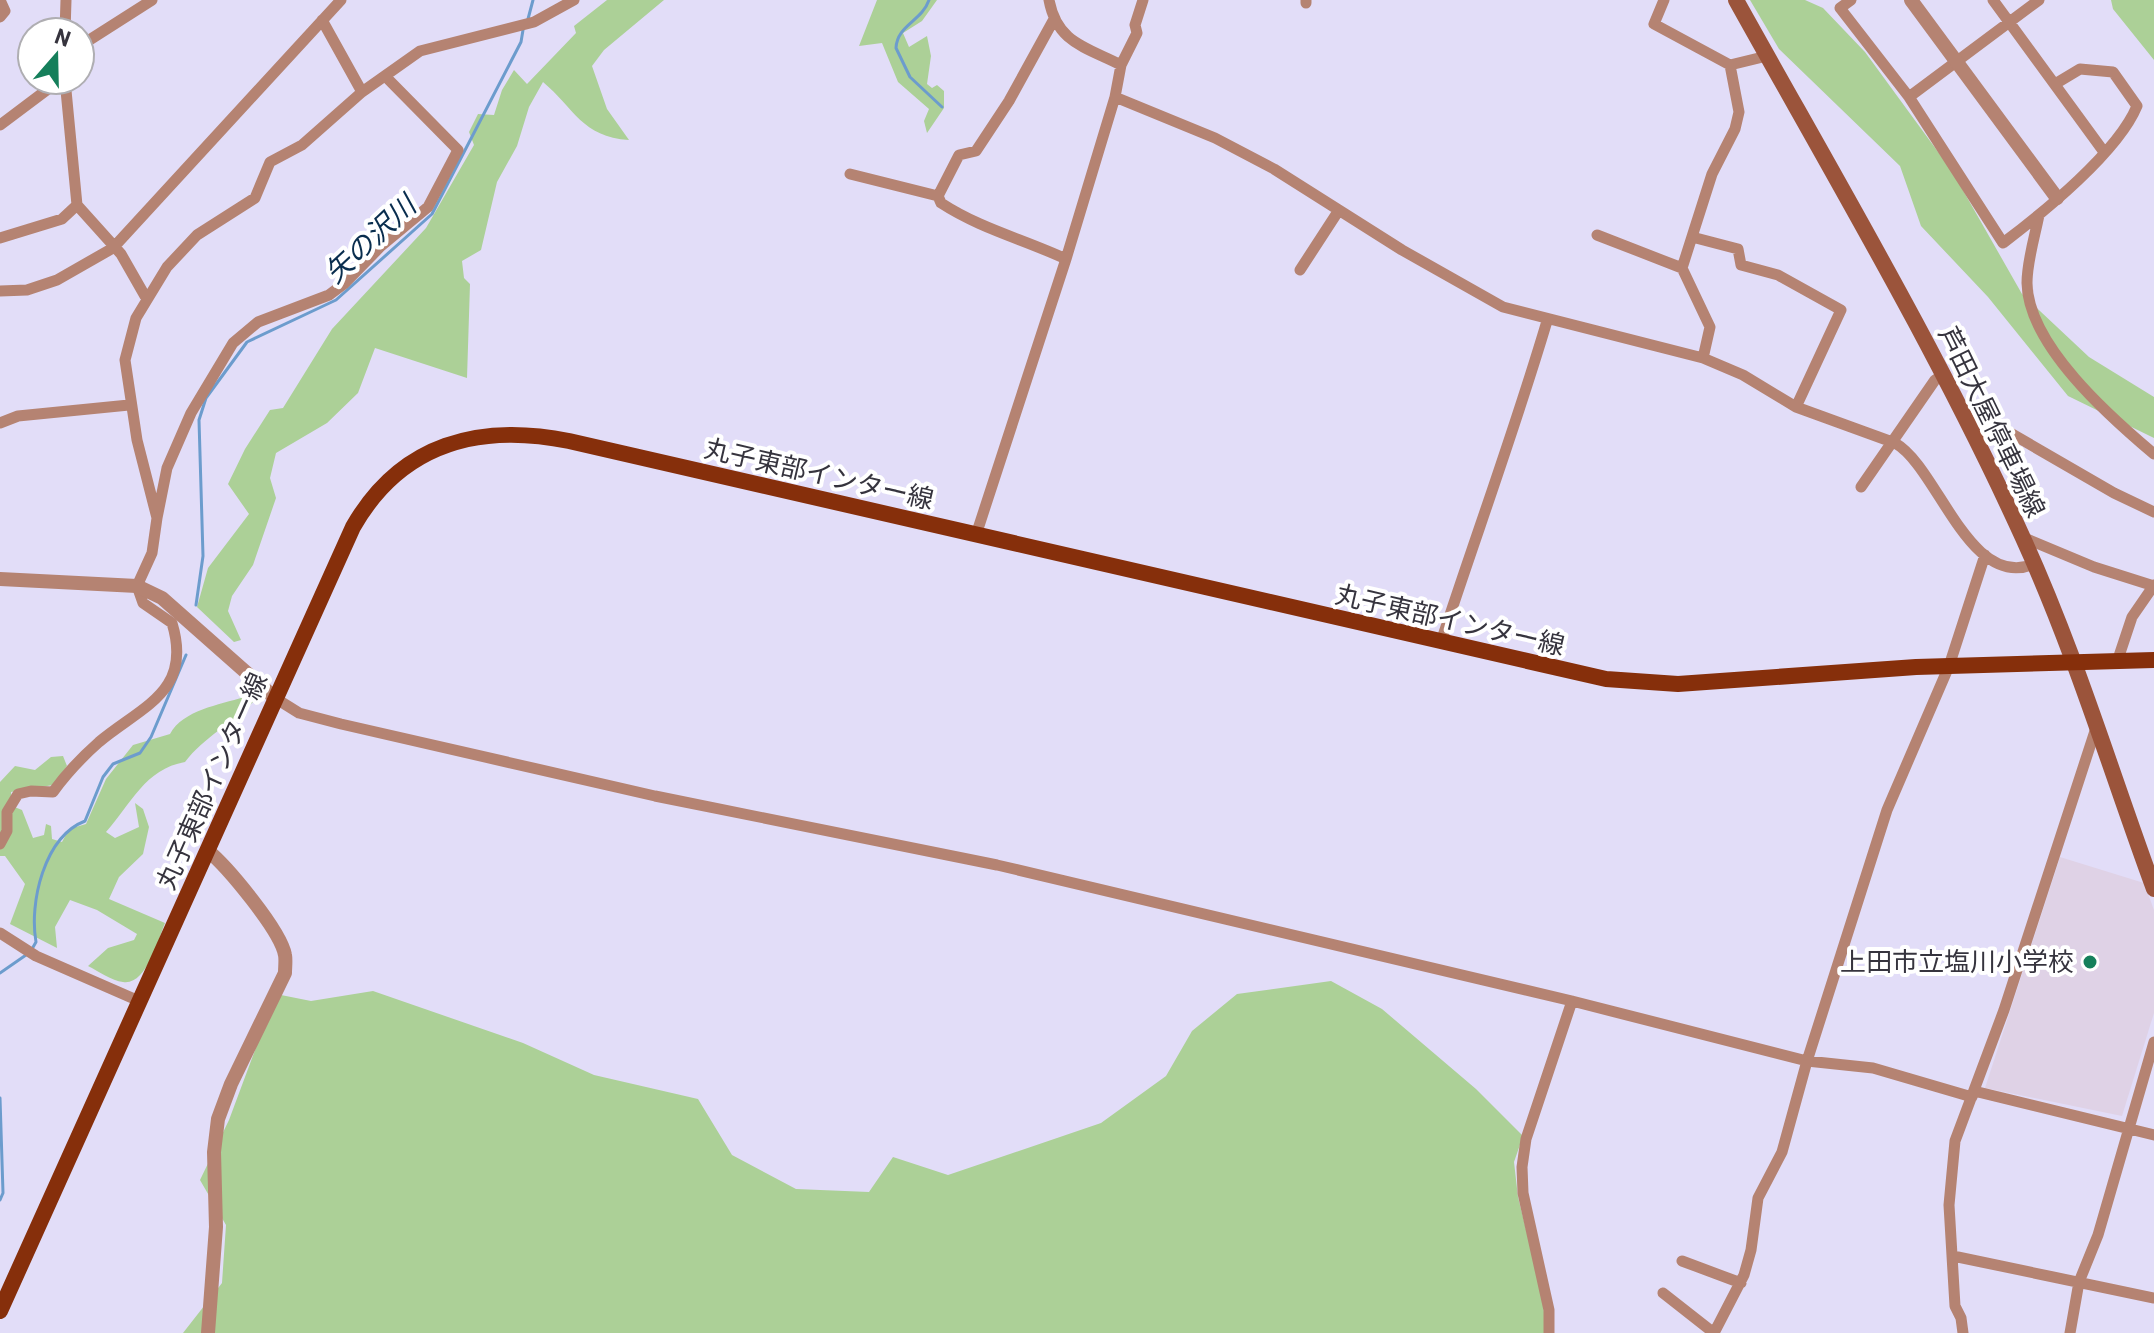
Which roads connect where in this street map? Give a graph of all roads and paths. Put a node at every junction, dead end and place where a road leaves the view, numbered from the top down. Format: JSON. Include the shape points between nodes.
{"nodes":[{"id":1,"x":0,"y":0,"type":"edge"},
{"id":2,"x":152,"y":0,"type":"edge"},
{"id":3,"x":341,"y":0,"type":"edge"},
{"id":4,"x":574,"y":0,"type":"edge"},
{"id":5,"x":1049,"y":0,"type":"edge"},
{"id":6,"x":1143,"y":0,"type":"edge"},
{"id":7,"x":1664,"y":0,"type":"edge"},
{"id":8,"x":1736,"y":0,"type":"edge"},
{"id":9,"x":1851,"y":0,"type":"edge"},
{"id":10,"x":1911,"y":0,"type":"edge"},
{"id":11,"x":1993,"y":0,"type":"edge"},
{"id":12,"x":2039,"y":0,"type":"edge"},
{"id":13,"x":0,"y":17,"type":"edge"},
{"id":14,"x":322,"y":20,"type":"junction"},
{"id":15,"x":1053,"y":21,"type":"junction"},
{"id":16,"x":2010,"y":23,"type":"junction"},
{"id":17,"x":96,"y":36,"type":"edge"},
{"id":18,"x":1767,"y":56,"type":"junction"},
{"id":19,"x":1958,"y":61,"type":"junction"},
{"id":20,"x":1121,"y":65,"type":"junction"},
{"id":21,"x":1730,"y":65,"type":"junction"},
{"id":22,"x":385,"y":76,"type":"junction"},
{"id":23,"x":2055,"y":84,"type":"junction"},
{"id":24,"x":362,"y":92,"type":"junction"},
{"id":25,"x":41,"y":96,"type":"edge"},
{"id":26,"x":65,"y":96,"type":"edge"},
{"id":27,"x":1115,"y":97,"type":"junction"},
{"id":28,"x":1909,"y":97,"type":"junction"},
{"id":29,"x":0,"y":125,"type":"edge"},
{"id":30,"x":2104,"y":152,"type":"junction"},
{"id":31,"x":850,"y":174,"type":"dead end"},
{"id":32,"x":938,"y":196,"type":"junction"},
{"id":33,"x":2057,"y":198,"type":"junction"},
{"id":34,"x":77,"y":205,"type":"junction"},
{"id":35,"x":1339,"y":210,"type":"junction"},
{"id":36,"x":2039,"y":215,"type":"junction"},
{"id":37,"x":1597,"y":235,"type":"dead end"},
{"id":38,"x":1692,"y":237,"type":"junction"},
{"id":39,"x":0,"y":238,"type":"edge"},
{"id":40,"x":113,"y":248,"type":"junction"},
{"id":41,"x":1066,"y":259,"type":"junction"},
{"id":42,"x":1682,"y":268,"type":"junction"},
{"id":43,"x":1300,"y":270,"type":"dead end"},
{"id":44,"x":0,"y":291,"type":"edge"},
{"id":45,"x":145,"y":296,"type":"junction"},
{"id":46,"x":1547,"y":321,"type":"junction"},
{"id":47,"x":1703,"y":358,"type":"junction"},
{"id":48,"x":1944,"y":374,"type":"junction"},
{"id":49,"x":129,"y":405,"type":"junction"},
{"id":50,"x":1796,"y":407,"type":"junction"},
{"id":51,"x":0,"y":423,"type":"edge"},
{"id":52,"x":1968,"y":423,"type":"junction"},
{"id":53,"x":1895,"y":443,"type":"junction"},
{"id":54,"x":2154,"y":454,"type":"edge"},
{"id":55,"x":1861,"y":487,"type":"dead end"},
{"id":56,"x":2154,"y":512,"type":"edge"},
{"id":57,"x":157,"y":518,"type":"junction"},
{"id":58,"x":976,"y":535,"type":"junction"},
{"id":59,"x":2022,"y":537,"type":"junction"},
{"id":60,"x":1985,"y":555,"type":"junction"},
{"id":61,"x":2034,"y":564,"type":"junction"},
{"id":62,"x":0,"y":579,"type":"edge"},
{"id":63,"x":137,"y":586,"type":"junction"},
{"id":64,"x":2154,"y":586,"type":"edge"},
{"id":65,"x":1441,"y":642,"type":"junction"},
{"id":66,"x":2118,"y":659,"type":"junction"},
{"id":67,"x":2073,"y":660,"type":"junction"},
{"id":68,"x":2154,"y":660,"type":"edge"},
{"id":69,"x":1949,"y":666,"type":"junction"},
{"id":70,"x":275,"y":698,"type":"junction"},
{"id":71,"x":2097,"y":727,"type":"junction"},
{"id":72,"x":0,"y":844,"type":"edge"},
{"id":73,"x":207,"y":850,"type":"junction"},
{"id":74,"x":2154,"y":889,"type":"edge"},
{"id":75,"x":0,"y":933,"type":"edge"},
{"id":76,"x":139,"y":1001,"type":"junction"},
{"id":77,"x":1572,"y":1001,"type":"junction"},
{"id":78,"x":2154,"y":1042,"type":"edge"},
{"id":79,"x":1807,"y":1061,"type":"junction"},
{"id":80,"x":1973,"y":1094,"type":"junction"},
{"id":81,"x":2127,"y":1130,"type":"junction"},
{"id":82,"x":2154,"y":1135,"type":"edge"},
{"id":83,"x":1953,"y":1256,"type":"junction"},
{"id":84,"x":1682,"y":1261,"type":"dead end"},
{"id":85,"x":2079,"y":1282,"type":"junction"},
{"id":86,"x":1741,"y":1283,"type":"junction"},
{"id":87,"x":1663,"y":1293,"type":"dead end"},
{"id":88,"x":2154,"y":1298,"type":"edge"},
{"id":89,"x":0,"y":1311,"type":"edge"},
{"id":90,"x":208,"y":1333,"type":"edge"},
{"id":91,"x":1549,"y":1333,"type":"edge"},
{"id":92,"x":1714,"y":1333,"type":"edge"},
{"id":93,"x":1963,"y":1333,"type":"edge"},
{"id":94,"x":2070,"y":1333,"type":"edge"}],
"edges":[{"from":1,"to":13,"type":"street","via":[[5,11]]},
{"from":2,"to":17,"type":"street"},
{"from":3,"to":14,"type":"street"},
{"from":4,"to":22,"type":"street","via":[[534,22],[420,51]]},
{"from":5,"to":15,"type":"street"},
{"from":6,"to":20,"type":"street","via":[[1137,33]]},
{"from":7,"to":21,"type":"street","via":[[1654,24]]},
{"from":8,"to":18,"type":"main road","name":"芦田大屋停車場線"},
{"from":9,"to":28,"type":"street","via":[[1840,8]]},
{"from":10,"to":19,"type":"street"},
{"from":11,"to":16,"type":"street"},
{"from":12,"to":16,"type":"street"},
{"from":14,"to":24,"type":"street"},
{"from":14,"to":40,"type":"street"},
{"from":15,"to":20,"type":"street","via":[[1066,38]]},
{"from":15,"to":32,"type":"street","via":[[1009,101],[976,151],[959,155]]},
{"from":16,"to":19,"type":"street"},
{"from":16,"to":23,"type":"street"},
{"from":18,"to":21,"type":"street"},
{"from":18,"to":48,"type":"main road","name":"芦田大屋停車場線"},
{"from":19,"to":28,"type":"street"},
{"from":19,"to":33,"type":"street"},
{"from":20,"to":27,"type":"street"},
{"from":21,"to":38,"type":"street","via":[[1739,112]]},
{"from":22,"to":24,"type":"street"},
{"from":22,"to":57,"type":"street","via":[[458,150],[428,207],[345,283],[329,295],[258,322],[233,343],[191,413],[167,468]]},
{"from":23,"to":30,"type":"street"},
{"from":23,"to":30,"type":"street","via":[[2080,69],[2113,72],[2137,106]]},
{"from":24,"to":45,"type":"street","via":[[302,145],[270,162],[255,198],[197,235]]},
{"from":25,"to":29,"type":"street"},
{"from":26,"to":34,"type":"street"},
{"from":27,"to":35,"type":"street","via":[[1215,138]]},
{"from":27,"to":41,"type":"street"},
{"from":28,"to":36,"type":"street","via":[[2003,243]]},
{"from":30,"to":33,"type":"street"},
{"from":31,"to":32,"type":"street"},
{"from":32,"to":41,"type":"street","via":[[941,203],[985,229]]},
{"from":33,"to":36,"type":"street"},
{"from":34,"to":39,"type":"street","via":[[62,219]]},
{"from":34,"to":40,"type":"street"},
{"from":35,"to":43,"type":"street"},
{"from":35,"to":46,"type":"street","via":[[1480,296]]},
{"from":36,"to":54,"type":"street","via":[[2027,283],[2035,317],[2079,386]]},
{"from":37,"to":42,"type":"street"},
{"from":38,"to":42,"type":"street"},
{"from":38,"to":50,"type":"street","via":[[1738,249],[1741,265],[1778,275],[1841,310]]},
{"from":40,"to":44,"type":"street","via":[[57,280],[27,290]]},
{"from":40,"to":45,"type":"street"},
{"from":41,"to":58,"type":"street"},
{"from":42,"to":47,"type":"street","via":[[1710,327]]},
{"from":45,"to":49,"type":"street","via":[[126,351]]},
{"from":46,"to":47,"type":"street"},
{"from":46,"to":65,"type":"street"},
{"from":47,"to":50,"type":"street"},
{"from":48,"to":52,"type":"main road","name":"芦田大屋停車場線"},
{"from":48,"to":53,"type":"street"},
{"from":49,"to":51,"type":"street","via":[[18,416]]},
{"from":49,"to":57,"type":"street"},
{"from":50,"to":53,"type":"street"},
{"from":52,"to":56,"type":"street","via":[[1987,421],[2000,427]]},
{"from":52,"to":59,"type":"main road","name":"芦田大屋停車場線"},
{"from":53,"to":55,"type":"street"},
{"from":53,"to":60,"type":"street","via":[[1908,450],[1951,518]]},
{"from":57,"to":63,"type":"street","via":[[152,553]]},
{"from":58,"to":65,"type":"main road","name":"丸子東部インター線"},
{"from":58,"to":70,"type":"main road","name":"丸子東部インター線","via":[[544,436],[509,432],[474,437],[413,463],[365,508]]},
{"from":59,"to":61,"type":"main road","name":"芦田大屋停車場線"},
{"from":59,"to":64,"type":"street"},
{"from":60,"to":61,"type":"street","via":[[2018,568]]},
{"from":60,"to":69,"type":"street"},
{"from":61,"to":67,"type":"main road","name":"芦田大屋停車場線"},
{"from":62,"to":63,"type":"street"},
{"from":63,"to":70,"type":"street","via":[[162,598]]},
{"from":63,"to":72,"type":"street","via":[[143,603],[172,623],[180,647],[160,699],[101,741],[53,792],[18,794],[7,812],[7,831]]},
{"from":64,"to":66,"type":"street","via":[[2132,617]]},
{"from":65,"to":69,"type":"main road","name":"丸子東部インター線","via":[[1574,673],[1652,683]]},
{"from":66,"to":67,"type":"main road","name":"丸子東部インター線"},
{"from":66,"to":68,"type":"main road","name":"丸子東部インター線"},
{"from":67,"to":69,"type":"main road","name":"丸子東部インター線"},
{"from":67,"to":71,"type":"main road","name":"芦田大屋停車場線"},
{"from":69,"to":79,"type":"street","via":[[1887,810]]},
{"from":70,"to":73,"type":"main road","name":"丸子東部インター線"},
{"from":70,"to":77,"type":"street","via":[[299,713],[341,724],[670,799],[997,865]]},
{"from":71,"to":74,"type":"main road","name":"芦田大屋停車場線"},
{"from":71,"to":80,"type":"street"},
{"from":73,"to":76,"type":"main road","name":"丸子東部インター線"},
{"from":73,"to":90,"type":"street","via":[[231,873],[285,954],[285,973],[218,1119]]},
{"from":75,"to":76,"type":"street","via":[[36,956]]},
{"from":76,"to":89,"type":"main road","name":"丸子東部インター線"},
{"from":77,"to":79,"type":"street"},
{"from":77,"to":91,"type":"street","via":[[1526,1139],[1522,1167]]},
{"from":78,"to":81,"type":"street"},
{"from":79,"to":80,"type":"street","via":[[1873,1068]]},
{"from":79,"to":86,"type":"street","via":[[1782,1152],[1758,1198]]},
{"from":80,"to":81,"type":"street"},
{"from":80,"to":83,"type":"street","via":[[1955,1141],[1949,1205]]},
{"from":81,"to":82,"type":"street"},
{"from":81,"to":85,"type":"street"},
{"from":83,"to":85,"type":"street"},
{"from":83,"to":93,"type":"street","via":[[1955,1306]]},
{"from":84,"to":86,"type":"street"},
{"from":85,"to":88,"type":"street"},
{"from":85,"to":94,"type":"street"},
{"from":86,"to":92,"type":"street"},
{"from":87,"to":92,"type":"street"}]}
